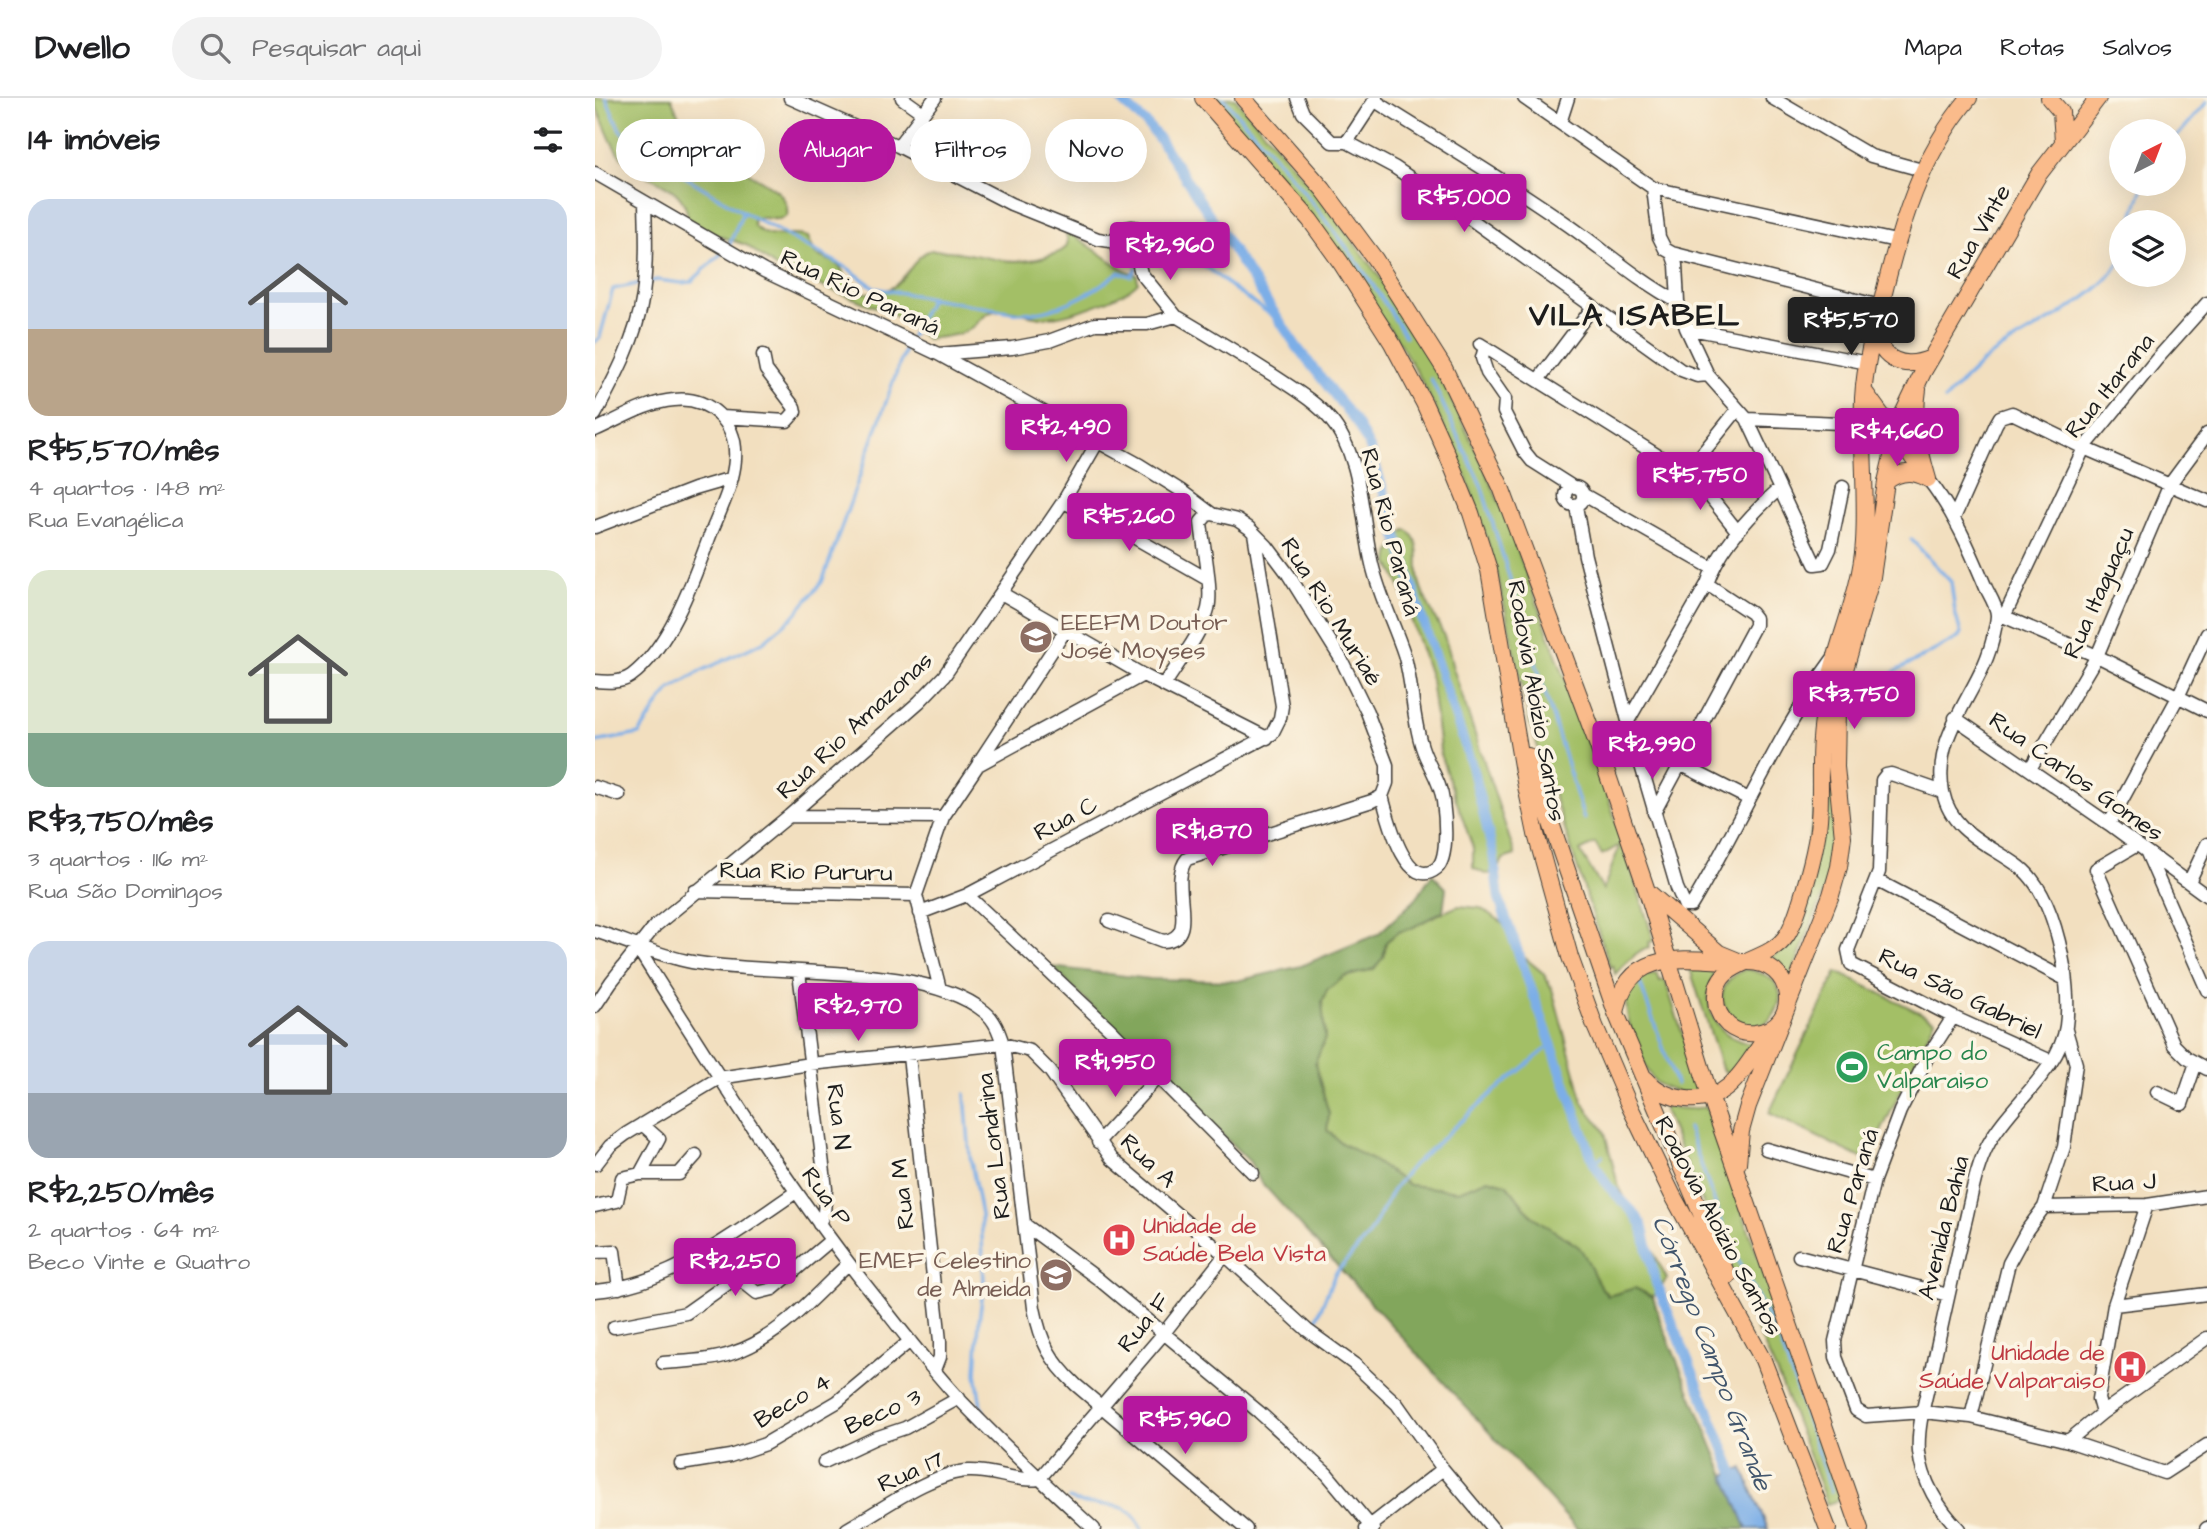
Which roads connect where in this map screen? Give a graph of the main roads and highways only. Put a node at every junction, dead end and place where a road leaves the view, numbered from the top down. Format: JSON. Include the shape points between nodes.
{"nodes":[{"id":1,"x":1203,"y":98,"type":"edge"},
{"id":2,"x":1243,"y":98,"type":"edge"},
{"id":3,"x":1969,"y":98,"type":"edge"},
{"id":4,"x":2049,"y":98,"type":"edge"},
{"id":5,"x":2098,"y":98,"type":"edge"},
{"id":6,"x":2063,"y":141,"type":"junction"},
{"id":7,"x":1875,"y":328,"type":"junction"},
{"id":8,"x":1927,"y":365,"type":"junction"},
{"id":9,"x":1864,"y":391,"type":"junction"},
{"id":10,"x":1896,"y":435,"type":"junction"},
{"id":11,"x":1929,"y":480,"type":"junction"},
{"id":12,"x":1885,"y":482,"type":"junction"},
{"id":13,"x":1513,"y":712,"type":"junction"},
{"id":14,"x":1647,"y":891,"type":"junction"},
{"id":15,"x":1667,"y":960,"type":"junction"},
{"id":16,"x":1745,"y":962,"type":"junction"},
{"id":17,"x":1616,"y":1013,"type":"junction"},
{"id":18,"x":1781,"y":1017,"type":"junction"},
{"id":19,"x":1642,"y":1075,"type":"junction"},
{"id":20,"x":1710,"y":1096,"type":"junction"},
{"id":21,"x":1739,"y":1177,"type":"junction"},
{"id":22,"x":1763,"y":1360,"type":"junction"},
{"id":23,"x":1828,"y":1529,"type":"edge"},
{"id":24,"x":1860,"y":1529,"type":"edge"}],
"edges":[{"from":1,"to":13,"type":"main road","name":"Rodovia Aloízio Santos","via":[[1285,190],[1341,263],[1424,403],[1471,513],[1489,570]]},
{"from":2,"to":14,"type":"main road","name":"Rodovia Aloízio Santos","via":[[1323,189],[1375,259],[1449,378],[1501,487]]},
{"from":3,"to":7,"type":"main road","via":[[1923,170],[1896,241]]},
{"from":4,"to":6,"type":"main road","via":[[2061,112]]},
{"from":5,"to":6,"type":"main road","name":"Rua Vinte"},
{"from":6,"to":8,"type":"main road","name":"Rua Vinte"},
{"from":7,"to":8,"type":"main road","via":[[1878,345],[1889,357],[1904,364]]},
{"from":7,"to":9,"type":"main road"},
{"from":8,"to":10,"type":"main road","name":"Rua Vinte"},
{"from":8,"to":11,"type":"main road","via":[[1917,396],[1916,421]]},
{"from":9,"to":10,"type":"main road"},
{"from":9,"to":16,"type":"main road","via":[[1863,558],[1836,654],[1822,727],[1821,811],[1812,860],[1788,933],[1771,951]]},
{"from":10,"to":11,"type":"main road"},
{"from":10,"to":12,"type":"main road","name":"Rua Vinte"},
{"from":11,"to":12,"type":"main road","via":[[1907,472]]},
{"from":12,"to":18,"type":"main road","name":"Rua Vinte","via":[[1873,577],[1837,711],[1836,767],[1843,837],[1839,867]]},
{"from":13,"to":17,"type":"main road"},
{"from":13,"to":22,"type":"main road","name":"Rodovia Aloízio Santos","via":[[1536,834],[1570,957],[1595,1026],[1672,1194]]},
{"from":14,"to":15,"type":"main road","name":"Rodovia Aloízio Santos"},
{"from":14,"to":16,"type":"main road","via":[[1719,953]]},
{"from":15,"to":16,"type":"main road"},
{"from":15,"to":17,"type":"main road","via":[[1649,964],[1632,977],[1623,988]]},
{"from":15,"to":20,"type":"main road","name":"Rodovia Aloízio Santos"},
{"from":16,"to":18,"type":"main road","via":[[1768,966],[1780,977],[1786,992]]},
{"from":16,"to":18,"type":"main road","via":[[1730,968],[1720,980],[1715,996],[1718,1011],[1734,1029],[1749,1033],[1765,1031]]},
{"from":17,"to":19,"type":"main road"},
{"from":18,"to":20,"type":"main road","via":[[1734,1080]]},
{"from":18,"to":21,"type":"main road","name":"Rua Vinte","via":[[1744,1118]]},
{"from":19,"to":20,"type":"main road","via":[[1658,1090],[1678,1098]]},
{"from":19,"to":22,"type":"main road"},
{"from":20,"to":21,"type":"main road","name":"Rodovia Aloízio Santos"},
{"from":21,"to":24,"type":"main road","name":"Rodovia Aloízio Santos"},
{"from":22,"to":23,"type":"main road","name":"Rodovia Aloízio Santos"}]}
